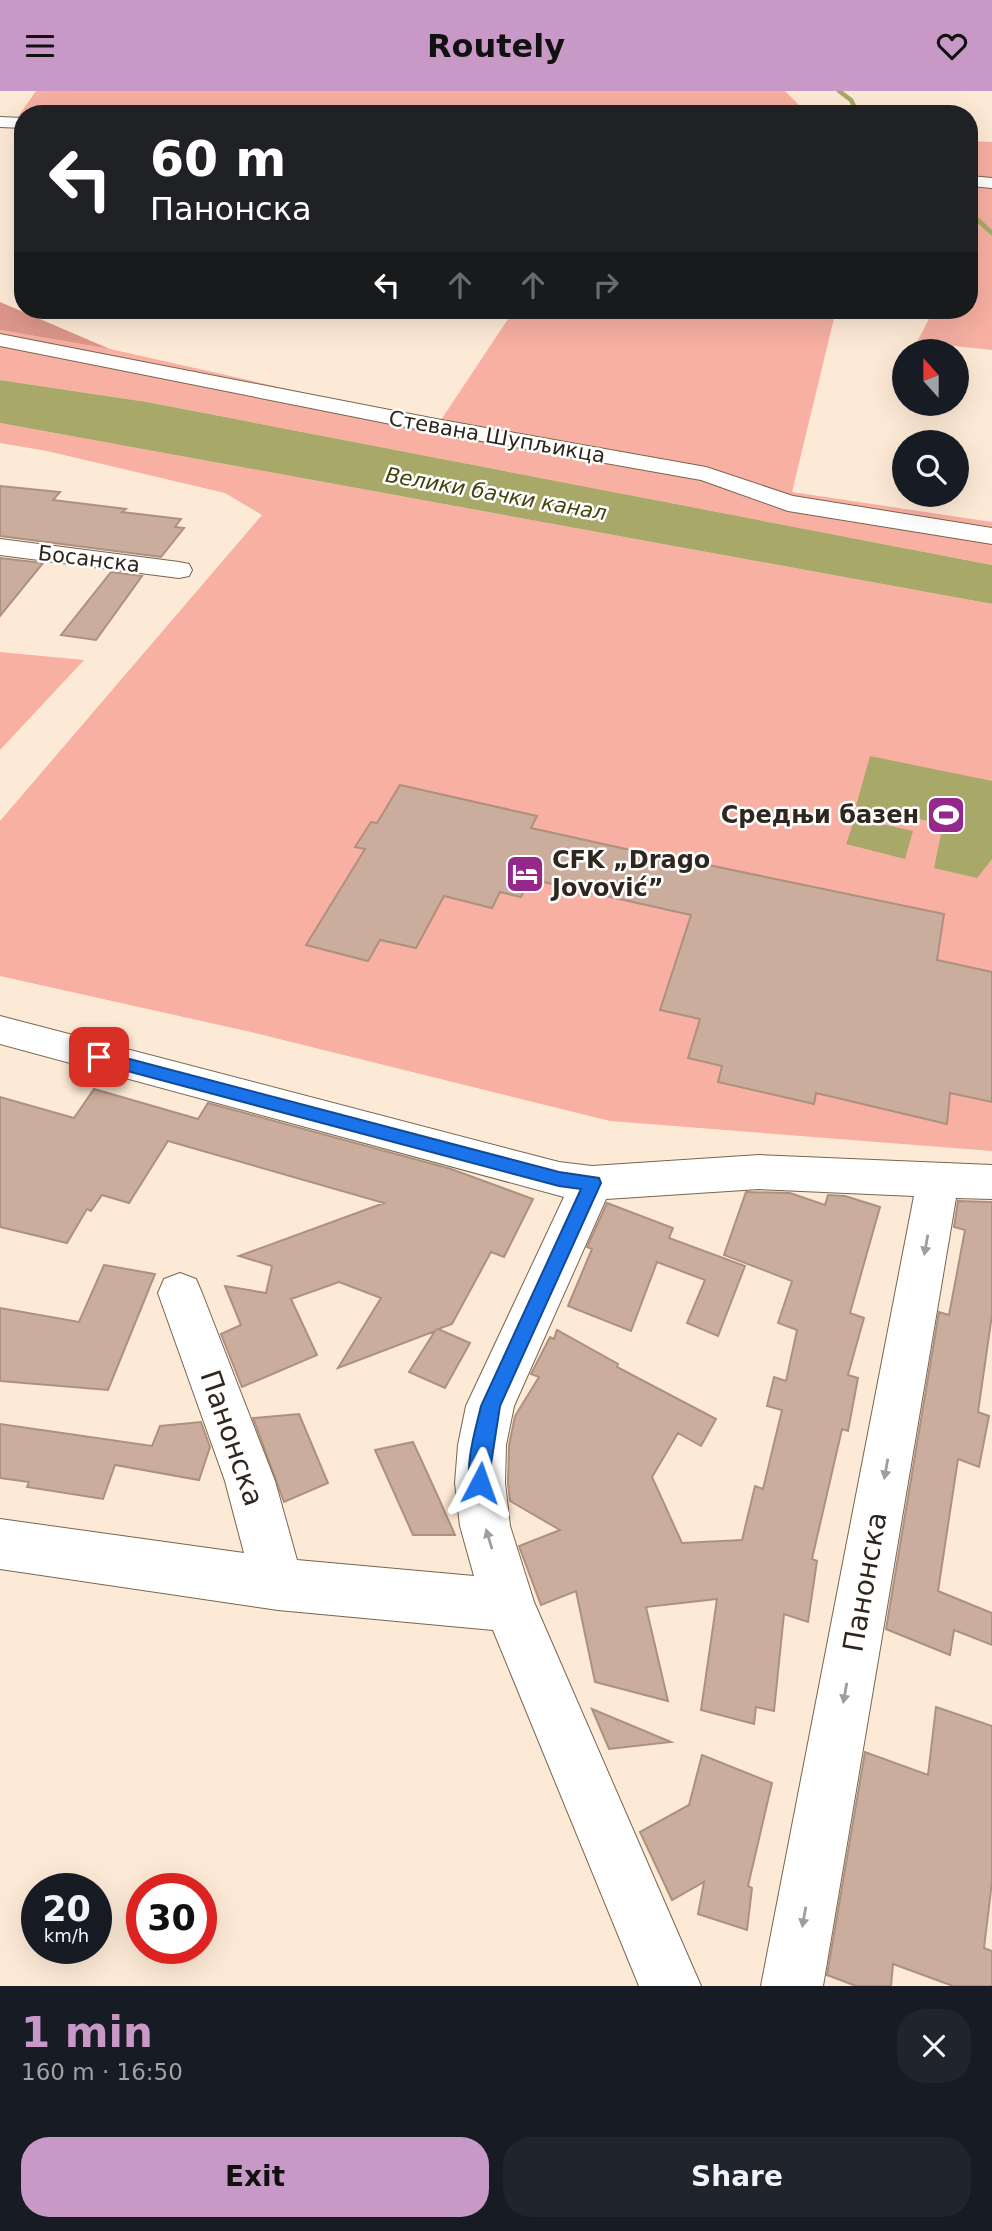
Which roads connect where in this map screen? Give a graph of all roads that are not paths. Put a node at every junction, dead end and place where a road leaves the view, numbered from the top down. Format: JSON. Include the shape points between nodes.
{"nodes":[{"id":1,"x":0,"y":340,"type":"edge"},
{"id":2,"x":992,"y":536,"type":"edge"},
{"id":3,"x":0,"y":547,"type":"edge"},
{"id":4,"x":179,"y":570,"type":"dead end"},
{"id":5,"x":0,"y":1030,"type":"edge"},
{"id":6,"x":938,"y":1178,"type":"junction"},
{"id":7,"x":992,"y":1182,"type":"edge"},
{"id":8,"x":592,"y":1183,"type":"junction"},
{"id":9,"x":180,"y":1293,"type":"dead end"},
{"id":10,"x":0,"y":1544,"type":"edge"},
{"id":11,"x":278,"y":1584,"type":"junction"},
{"id":12,"x":509,"y":1605,"type":"junction"},
{"id":13,"x":670,"y":1986,"type":"edge"},
{"id":14,"x":792,"y":1986,"type":"edge"}],
"edges":[{"from":1,"to":2,"type":"street","name":"Стевана Шупљикца","via":[[423,424],[706,474],[788,503]]},
{"from":3,"to":4,"type":"street","name":"Босанска"},
{"from":5,"to":8,"type":"street","via":[[559,1179]]},
{"from":6,"to":7,"type":"street"},
{"from":6,"to":8,"type":"street","via":[[760,1172]]},
{"from":6,"to":14,"type":"street","name":"Панонска","one_way":true},
{"from":12,"to":8,"type":"street","one_way":true,"via":[[485,1526],[482,1445],[491,1406]]},
{"from":9,"to":11,"type":"street","name":"Панонска","via":[[250,1481]]},
{"from":10,"to":11,"type":"street"},
{"from":11,"to":12,"type":"street"},
{"from":12,"to":13,"type":"street"}]}
